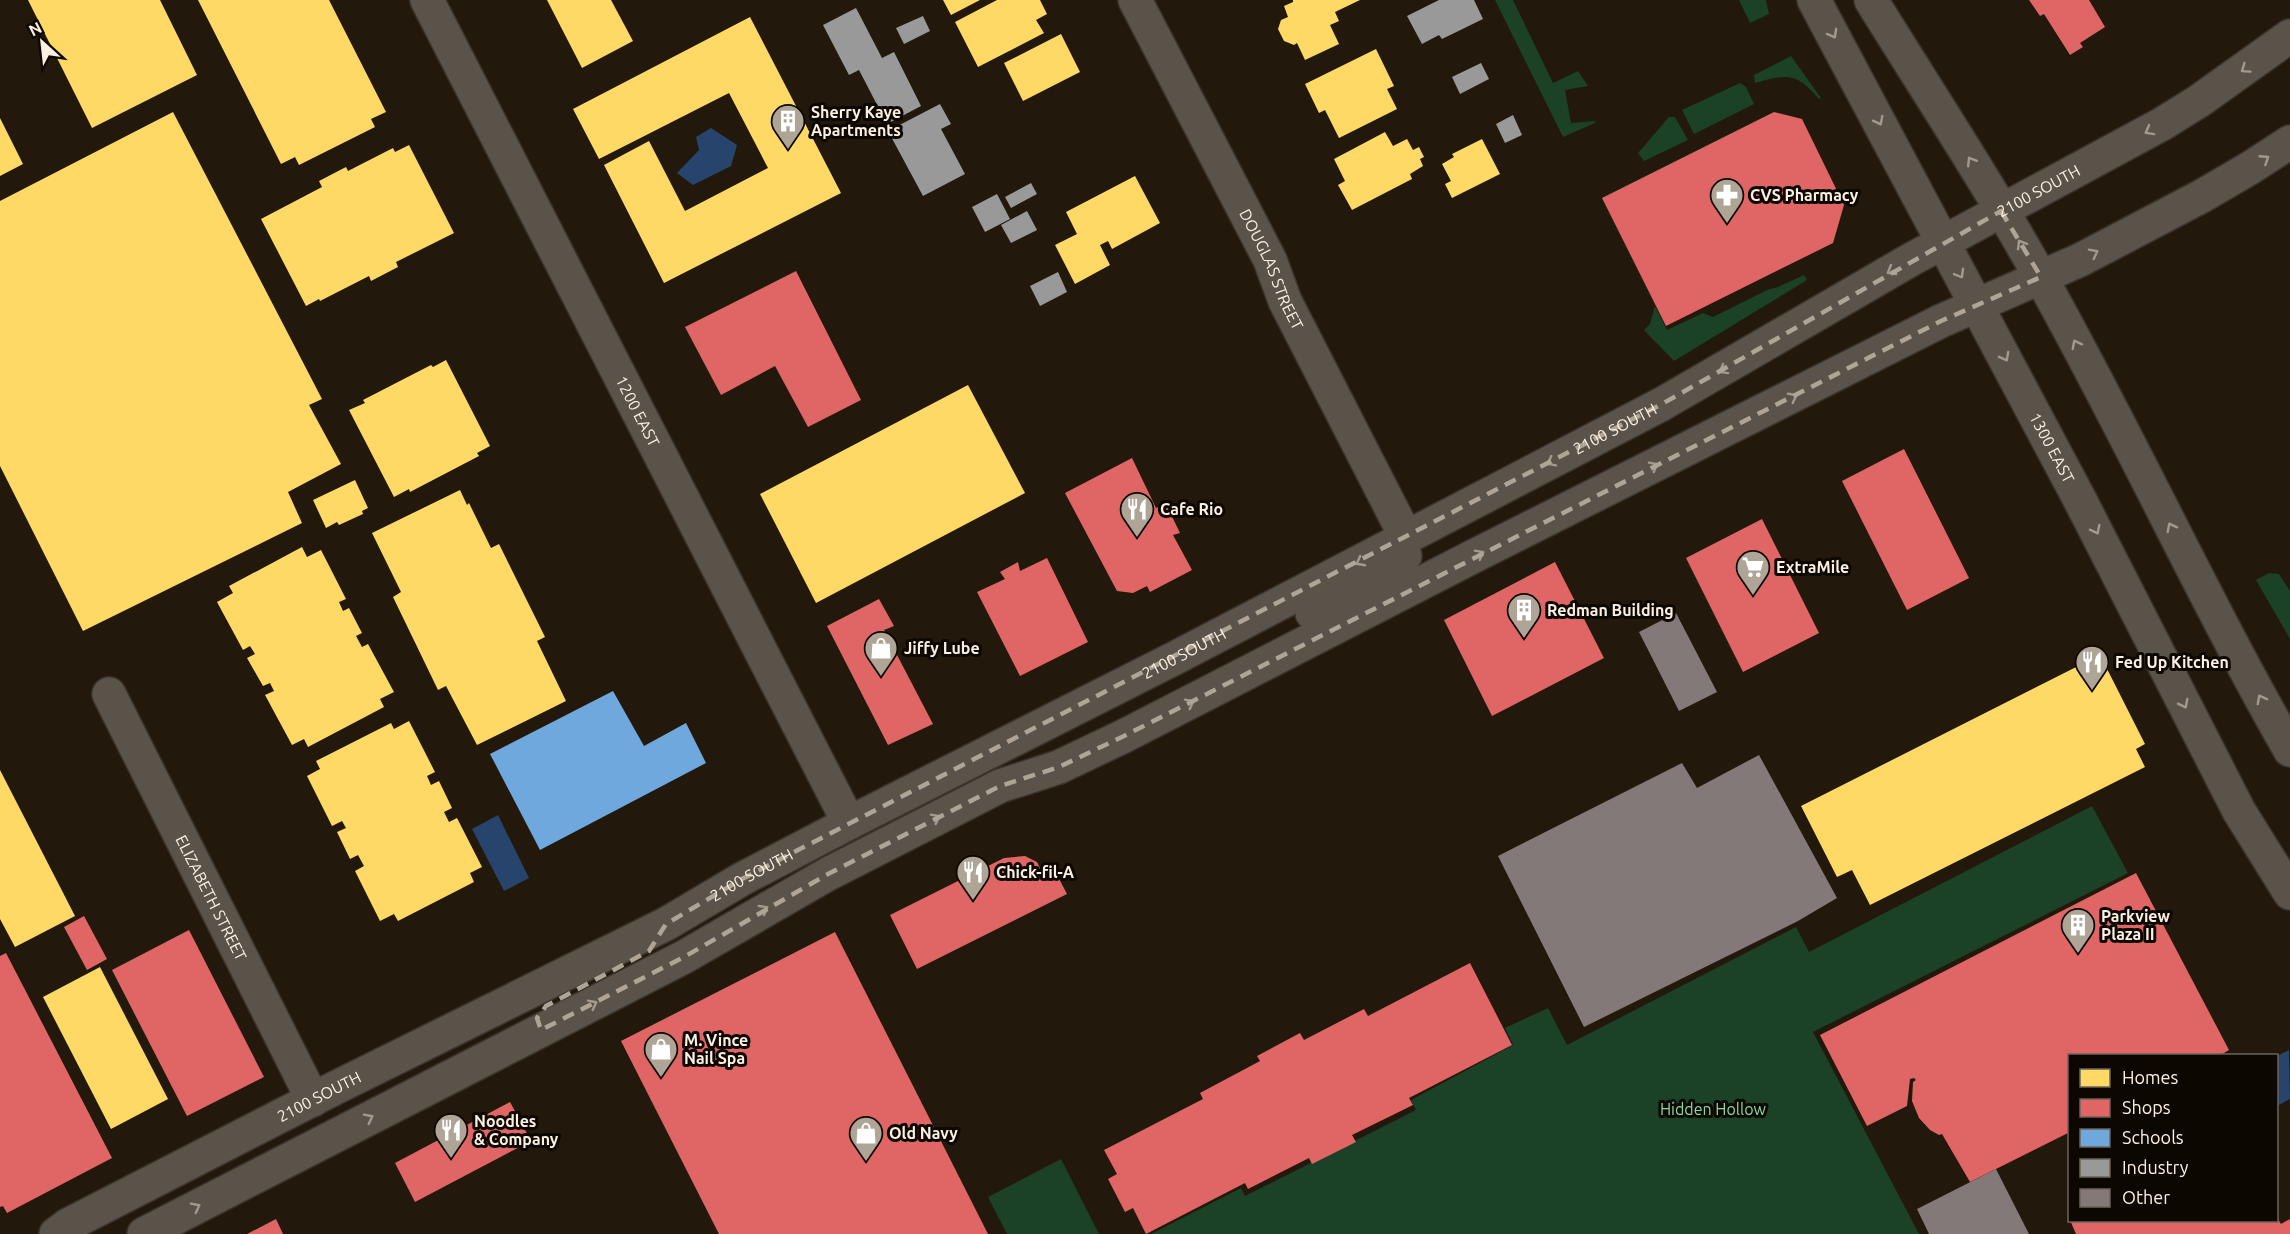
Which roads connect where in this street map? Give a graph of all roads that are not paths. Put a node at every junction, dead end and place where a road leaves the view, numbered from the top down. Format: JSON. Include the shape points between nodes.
{"nodes":[{"id":1,"x":427,"y":0,"type":"edge"},
{"id":2,"x":1135,"y":0,"type":"edge"},
{"id":3,"x":1814,"y":0,"type":"edge"},
{"id":4,"x":1871,"y":0,"type":"edge"},
{"id":5,"x":2290,"y":36,"type":"edge"},
{"id":6,"x":2290,"y":142,"type":"edge"},
{"id":7,"x":2001,"y":211,"type":"junction"},
{"id":8,"x":1942,"y":243,"type":"junction"},
{"id":9,"x":2041,"y":277,"type":"junction"},
{"id":10,"x":1978,"y":305,"type":"junction"},
{"id":11,"x":1406,"y":537,"type":"junction"},
{"id":12,"x":109,"y":694,"type":"dead end"},
{"id":13,"x":1124,"y":736,"type":"junction"},
{"id":14,"x":2290,"y":750,"type":"edge"},
{"id":15,"x":849,"y":823,"type":"junction"},
{"id":16,"x":2290,"y":894,"type":"edge"},
{"id":17,"x":666,"y":924,"type":"junction"},
{"id":18,"x":541,"y":1030,"type":"junction"},
{"id":19,"x":313,"y":1100,"type":"junction"},
{"id":20,"x":56,"y":1234,"type":"edge"},
{"id":21,"x":144,"y":1234,"type":"edge"}],
"edges":[{"from":1,"to":15,"type":"main road","name":"1200 EAST"},
{"from":2,"to":11,"type":"main road","name":"DOUGLAS STREET"},
{"from":3,"to":8,"type":"main road","name":"1300 EAST","one_way":true},
{"from":7,"to":4,"type":"main road","one_way":true},
{"from":5,"to":7,"type":"main road","name":"2100 SOUTH","one_way":true,"via":[[2162,124]]},
{"from":9,"to":6,"type":"main road","one_way":true,"via":[[2162,218]]},
{"from":7,"to":8,"type":"main road","name":"2100 SOUTH"},
{"from":9,"to":7,"type":"main road","one_way":true},
{"from":8,"to":10,"type":"main road","name":"1300 EAST","one_way":true},
{"from":8,"to":11,"type":"main road","name":"2100 SOUTH","one_way":true,"via":[[1679,395]]},
{"from":9,"to":10,"type":"main road"},
{"from":14,"to":9,"type":"main road","one_way":true},
{"from":13,"to":10,"type":"main road","one_way":true},
{"from":10,"to":16,"type":"main road","name":"1300 EAST","one_way":true,"via":[[2239,811]]},
{"from":11,"to":13,"type":"main road","via":[[1404,558],[1392,571],[1166,689],[1138,712]]},
{"from":11,"to":15,"type":"main road","name":"2100 SOUTH","one_way":true},
{"from":12,"to":19,"type":"main road","name":"ELIZABETH STREET"},
{"from":18,"to":13,"type":"main road","one_way":true,"via":[[684,957],[828,874],[1000,786],[1059,767]]},
{"from":15,"to":17,"type":"main road","name":"2100 SOUTH"},
{"from":17,"to":18,"type":"main road","via":[[649,951],[539,1011]]},
{"from":17,"to":19,"type":"main road","name":"2100 SOUTH"},
{"from":21,"to":18,"type":"main road","one_way":true},
{"from":19,"to":20,"type":"main road","name":"2100 SOUTH"}]}
